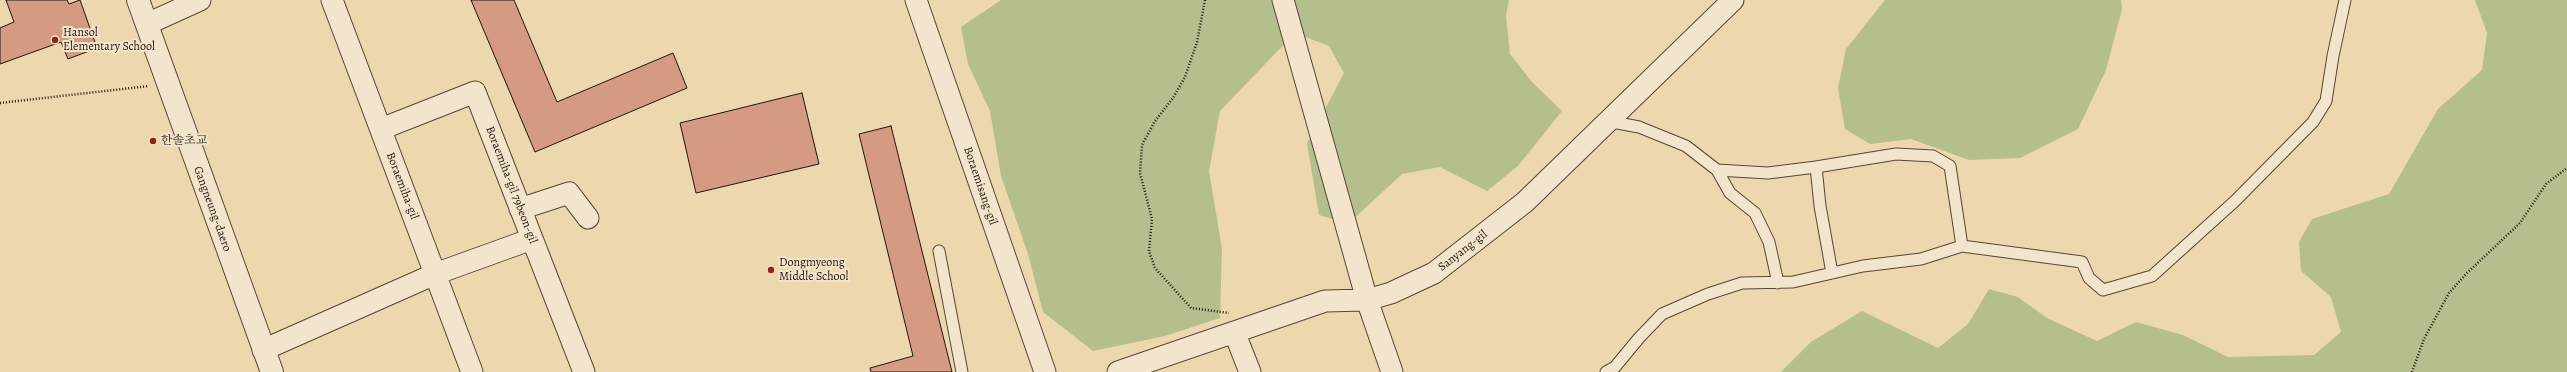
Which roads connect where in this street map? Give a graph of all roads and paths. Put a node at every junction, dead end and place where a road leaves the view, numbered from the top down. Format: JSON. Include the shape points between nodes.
{"nodes":[{"id":1,"x":138,"y":0,"type":"edge"},
{"id":2,"x":200,"y":0,"type":"edge"},
{"id":3,"x":332,"y":0,"type":"edge"},
{"id":4,"x":916,"y":0,"type":"edge"},
{"id":5,"x":1205,"y":0,"type":"edge"},
{"id":6,"x":1283,"y":0,"type":"edge"},
{"id":7,"x":1733,"y":0,"type":"edge"},
{"id":8,"x":2344,"y":0,"type":"edge"},
{"id":9,"x":148,"y":24,"type":"junction"},
{"id":10,"x":168,"y":84,"type":"junction"},
{"id":11,"x":0,"y":103,"type":"edge"},
{"id":12,"x":1607,"y":121,"type":"junction"},
{"id":13,"x":381,"y":129,"type":"junction"},
{"id":14,"x":1816,"y":166,"type":"junction"},
{"id":15,"x":2567,"y":168,"type":"edge"},
{"id":16,"x":1717,"y":170,"type":"junction"},
{"id":17,"x":520,"y":209,"type":"junction"},
{"id":18,"x":588,"y":218,"type":"dead end"},
{"id":19,"x":532,"y":239,"type":"junction"},
{"id":20,"x":1962,"y":246,"type":"junction"},
{"id":21,"x":939,"y":251,"type":"dead end"},
{"id":22,"x":1832,"y":273,"type":"junction"},
{"id":23,"x":435,"y":274,"type":"junction"},
{"id":24,"x":1778,"y":283,"type":"junction"},
{"id":25,"x":1367,"y":300,"type":"junction"},
{"id":26,"x":1259,"y":322,"type":"junction"},
{"id":27,"x":1235,"y":334,"type":"junction"},
{"id":28,"x":264,"y":350,"type":"junction"},
{"id":29,"x":272,"y":372,"type":"edge"},
{"id":30,"x":472,"y":372,"type":"edge"},
{"id":31,"x":584,"y":372,"type":"edge"},
{"id":32,"x":962,"y":372,"type":"edge"},
{"id":33,"x":1044,"y":372,"type":"edge"},
{"id":34,"x":1118,"y":372,"type":"edge"},
{"id":35,"x":1250,"y":372,"type":"edge"},
{"id":36,"x":1392,"y":372,"type":"edge"},
{"id":37,"x":1606,"y":372,"type":"edge"},
{"id":38,"x":2412,"y":372,"type":"edge"}],
"edges":[{"from":1,"to":9,"type":"street","name":"Gangneung-daero"},
{"from":2,"to":9,"type":"street"},
{"from":3,"to":13,"type":"street","name":"Boraemiha-gil"},
{"from":4,"to":33,"type":"street","name":"Boraemisang-gil"},
{"from":5,"to":26,"type":"path","via":[[1197,42],[1185,77],[1145,137],[1140,154],[1142,180],[1152,219],[1150,259],[1191,308],[1222,311]]},
{"from":6,"to":25,"type":"street"},
{"from":7,"to":12,"type":"street","name":"Sanyang-gil"},
{"from":8,"to":20,"type":"lane","via":[[2326,101],[2313,122],[2235,201],[2152,276],[2103,290],[2089,278],[2082,262]]},
{"from":9,"to":10,"type":"street","name":"Gangneung-daero"},
{"from":10,"to":11,"type":"path"},
{"from":10,"to":28,"type":"street","name":"Gangneung-daero"},
{"from":12,"to":16,"type":"lane","via":[[1638,127],[1686,146]]},
{"from":12,"to":25,"type":"street","name":"Sanyang-gil","via":[[1525,202],[1434,273],[1391,293]]},
{"from":13,"to":17,"type":"street","name":"Boraemiha-gil 79beon-gil","via":[[475,92]]},
{"from":13,"to":23,"type":"street","name":"Boraemiha-gil"},
{"from":14,"to":16,"type":"lane","via":[[1768,173]]},
{"from":14,"to":20,"type":"lane","via":[[1896,154],[1933,156],[1950,166]]},
{"from":14,"to":22,"type":"lane"},
{"from":15,"to":38,"type":"path","via":[[2546,184],[2520,223],[2453,288],[2424,339]]},
{"from":16,"to":24,"type":"lane","via":[[1730,193],[1755,213],[1769,242]]},
{"from":17,"to":18,"type":"street","via":[[568,193]]},
{"from":17,"to":19,"type":"street","name":"Boraemiha-gil 79beon-gil"},
{"from":19,"to":23,"type":"street"},
{"from":19,"to":31,"type":"street","name":"Boraemiha-gil 79beon-gil"},
{"from":20,"to":22,"type":"lane","via":[[1921,259],[1863,266]]},
{"from":21,"to":32,"type":"lane"},
{"from":22,"to":24,"type":"lane"},
{"from":23,"to":28,"type":"street"},
{"from":23,"to":30,"type":"street","name":"Boraemiha-gil"},
{"from":24,"to":37,"type":"lane","via":[[1742,283],[1708,294],[1662,314],[1616,368]]},
{"from":25,"to":26,"type":"street","name":"Sanyang-gil","via":[[1325,301]]},
{"from":25,"to":36,"type":"street"},
{"from":26,"to":27,"type":"street","name":"Sanyang-gil"},
{"from":27,"to":34,"type":"street","name":"Sanyang-gil"},
{"from":27,"to":35,"type":"street"},
{"from":28,"to":29,"type":"street","name":"Gangneung-daero"}]}
